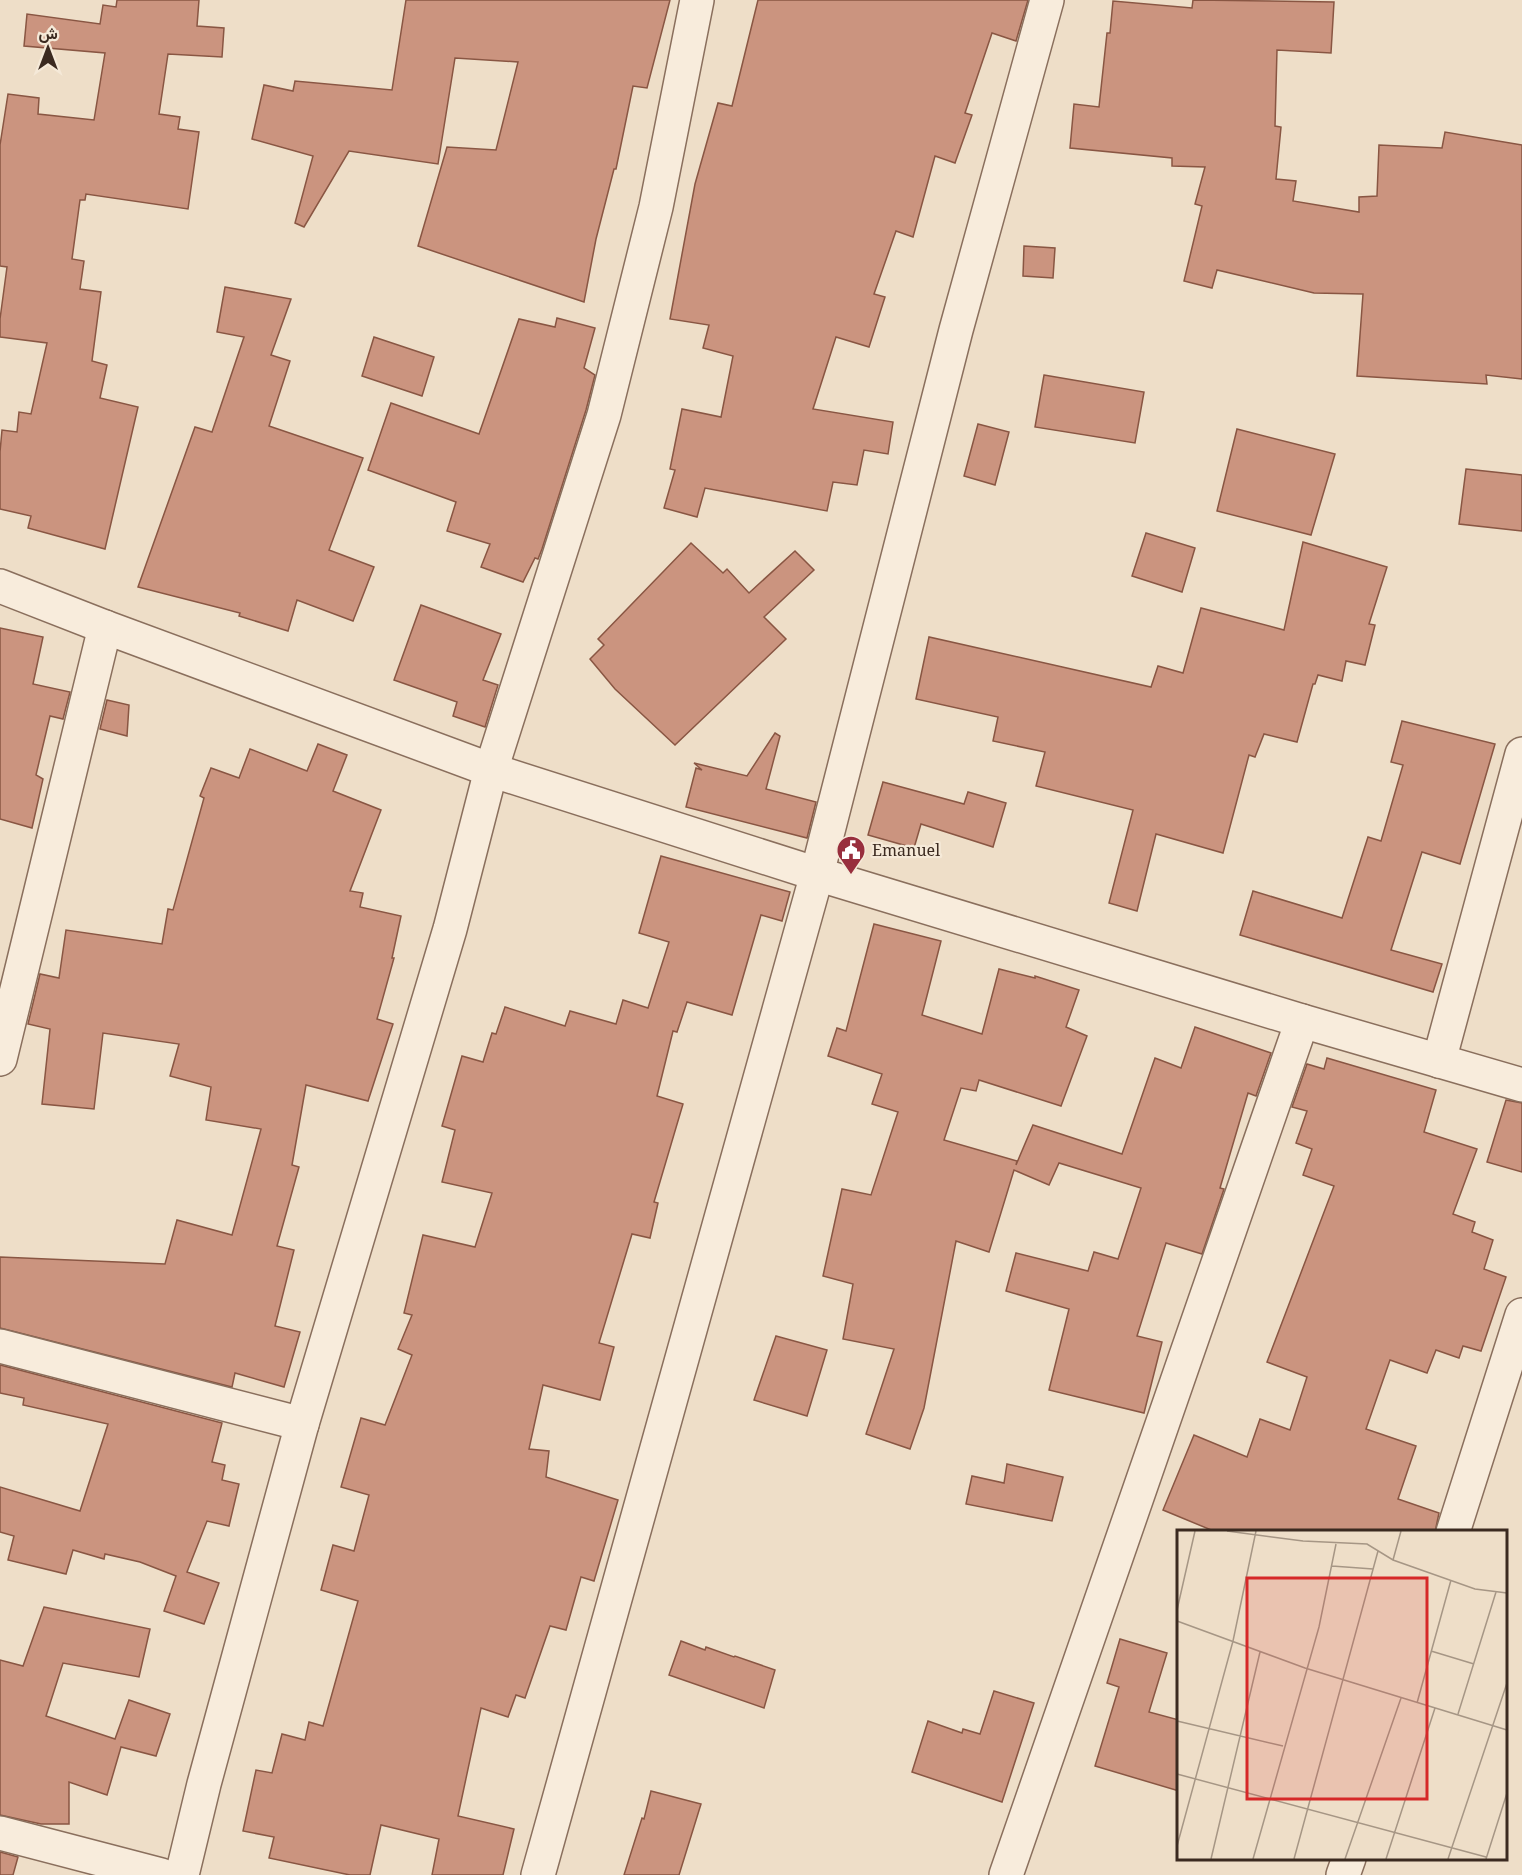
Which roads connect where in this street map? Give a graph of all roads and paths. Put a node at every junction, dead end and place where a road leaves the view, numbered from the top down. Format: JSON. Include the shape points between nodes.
{"nodes":[{"id":1,"x":697,"y":0,"type":"edge"},
{"id":2,"x":1047,"y":0,"type":"edge"},
{"id":3,"x":0,"y":586,"type":"edge"},
{"id":4,"x":105,"y":627,"type":"junction"},
{"id":5,"x":1522,"y":754,"type":"edge"},
{"id":6,"x":491,"y":770,"type":"junction"},
{"id":7,"x":816,"y":874,"type":"junction"},
{"id":8,"x":1302,"y":1021,"type":"junction"},
{"id":9,"x":0,"y":1059,"type":"edge"},
{"id":10,"x":1439,"y":1061,"type":"junction"},
{"id":11,"x":1522,"y":1085,"type":"edge"},
{"id":12,"x":1522,"y":1315,"type":"edge"},
{"id":13,"x":0,"y":1346,"type":"edge"},
{"id":14,"x":302,"y":1424,"type":"junction"},
{"id":15,"x":1454,"y":1530,"type":"edge"},
{"id":16,"x":0,"y":1833,"type":"edge"},
{"id":17,"x":1348,"y":1860,"type":"edge"},
{"id":18,"x":161,"y":1875,"type":"edge"},
{"id":19,"x":182,"y":1875,"type":"edge"},
{"id":20,"x":538,"y":1875,"type":"edge"},
{"id":21,"x":1006,"y":1875,"type":"edge"},
{"id":22,"x":1344,"y":1875,"type":"edge"}],
"edges":[{"from":1,"to":6,"type":"street","via":[[656,207],[604,415]]},
{"from":2,"to":7,"type":"street","via":[[956,330]]},
{"from":3,"to":4,"type":"street"},
{"from":4,"to":6,"type":"street"},
{"from":4,"to":9,"type":"street"},
{"from":5,"to":10,"type":"street"},
{"from":6,"to":7,"type":"street"},
{"from":6,"to":14,"type":"street","via":[[450,929]]},
{"from":7,"to":8,"type":"street"},
{"from":7,"to":20,"type":"street"},
{"from":8,"to":10,"type":"street"},
{"from":8,"to":21,"type":"street"},
{"from":10,"to":11,"type":"street"},
{"from":12,"to":15,"type":"street"},
{"from":13,"to":14,"type":"street"},
{"from":14,"to":19,"type":"street"},
{"from":16,"to":18,"type":"street"},
{"from":17,"to":22,"type":"street"}]}
